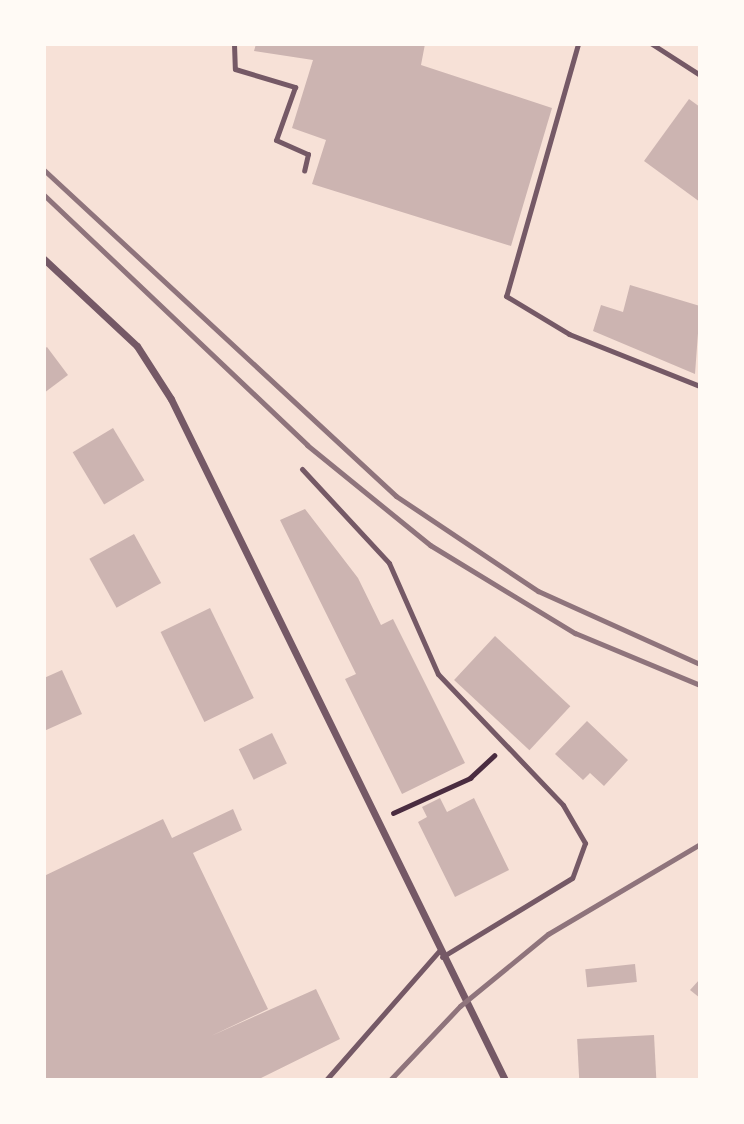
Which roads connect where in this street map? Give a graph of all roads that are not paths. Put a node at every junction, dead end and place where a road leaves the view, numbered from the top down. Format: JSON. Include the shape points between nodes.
{"nodes":[{"id":1,"x":234,"y":44,"type":"edge"},
{"id":2,"x":578,"y":44,"type":"edge"},
{"id":3,"x":652,"y":44,"type":"edge"},
{"id":4,"x":700,"y":75,"type":"edge"},
{"id":5,"x":304,"y":171,"type":"dead end"},
{"id":6,"x":44,"y":259,"type":"edge"},
{"id":7,"x":700,"y":386,"type":"edge"},
{"id":8,"x":302,"y":469,"type":"dead end"},
{"id":9,"x":440,"y":954,"type":"junction"},
{"id":10,"x":326,"y":1080,"type":"edge"},
{"id":11,"x":505,"y":1080,"type":"edge"}],
"edges":[{"from":1,"to":5,"type":"lane","via":[[235,69],[295,87],[276,140],[308,154]]},
{"from":2,"to":7,"type":"lane","via":[[506,296],[569,334]]},
{"from":3,"to":4,"type":"lane"},
{"from":6,"to":9,"type":"street","via":[[137,346],[171,399]]},
{"from":8,"to":9,"type":"lane","via":[[388,564],[438,674],[564,805],[585,844],[584,858],[572,878]]},
{"from":9,"to":10,"type":"lane"},
{"from":9,"to":11,"type":"street"}]}
